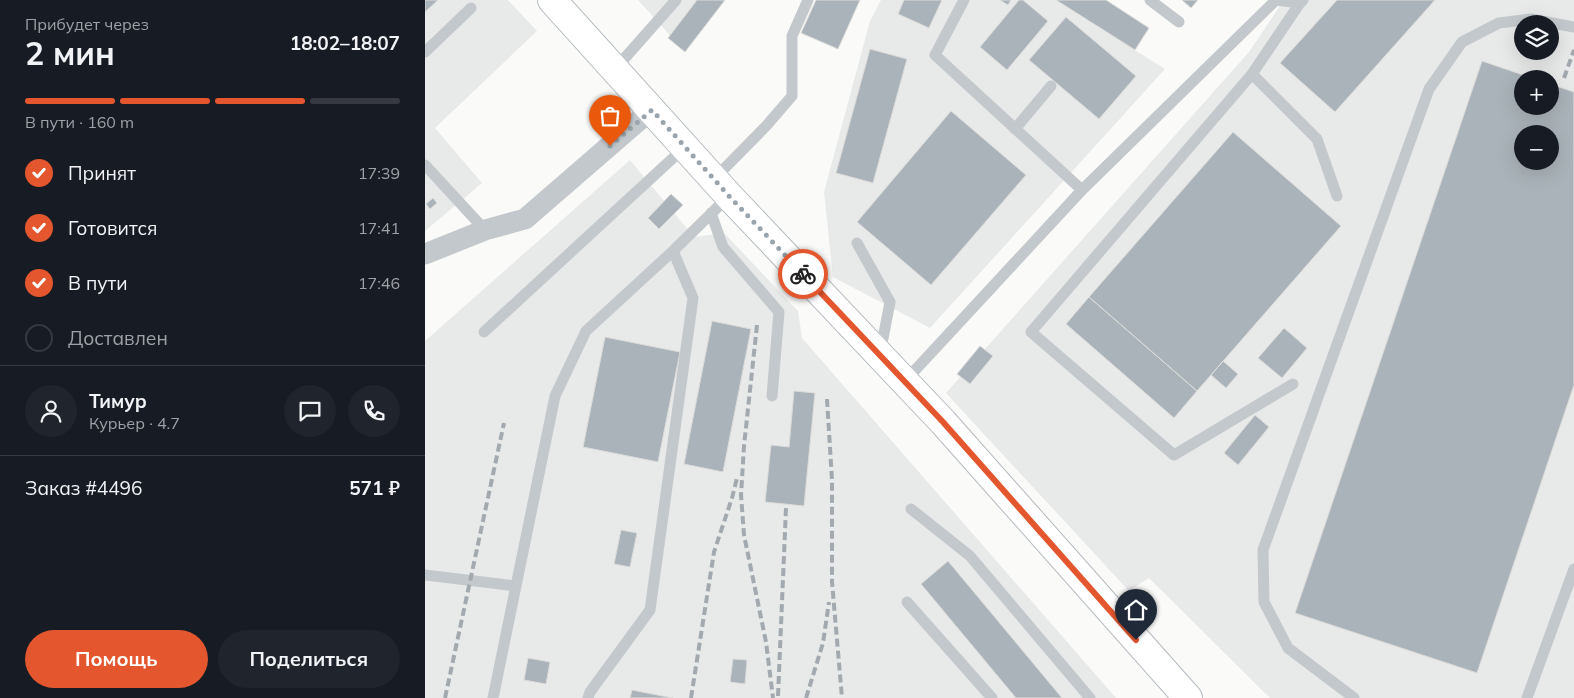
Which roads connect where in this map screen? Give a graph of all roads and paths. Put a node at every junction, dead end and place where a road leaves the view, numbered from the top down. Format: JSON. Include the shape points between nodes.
{"nodes":[{"id":1,"x":552,"y":0,"type":"edge"},
{"id":2,"x":676,"y":0,"type":"edge"},
{"id":3,"x":809,"y":0,"type":"edge"},
{"id":4,"x":964,"y":0,"type":"edge"},
{"id":5,"x":1151,"y":0,"type":"edge"},
{"id":6,"x":1302,"y":2,"type":"edge"},
{"id":7,"x":471,"y":8,"type":"dead end"},
{"id":8,"x":1179,"y":22,"type":"dead end"},
{"id":9,"x":1574,"y":27,"type":"edge"},
{"id":10,"x":425,"y":52,"type":"edge"},
{"id":11,"x":616,"y":68,"type":"junction"},
{"id":12,"x":1252,"y":74,"type":"junction"},
{"id":13,"x":1051,"y":86,"type":"dead end"},
{"id":14,"x":652,"y":110,"type":"junction"},
{"id":15,"x":1015,"y":129,"type":"junction"},
{"id":16,"x":685,"y":147,"type":"junction"},
{"id":17,"x":425,"y":165,"type":"edge"},
{"id":18,"x":1082,"y":190,"type":"junction"},
{"id":19,"x":718,"y":196,"type":"junction"},
{"id":20,"x":1337,"y":196,"type":"dead end"},
{"id":21,"x":485,"y":230,"type":"junction"},
{"id":22,"x":857,"y":243,"type":"dead end"},
{"id":23,"x":673,"y":250,"type":"junction"},
{"id":24,"x":425,"y":254,"type":"edge"},
{"id":25,"x":484,"y":332,"type":"dead end"},
{"id":26,"x":880,"y":355,"type":"junction"},
{"id":27,"x":905,"y":382,"type":"junction"},
{"id":28,"x":1293,"y":384,"type":"dead end"},
{"id":29,"x":772,"y":396,"type":"dead end"},
{"id":30,"x":911,"y":509,"type":"dead end"},
{"id":31,"x":1574,"y":569,"type":"edge"},
{"id":32,"x":425,"y":575,"type":"edge"},
{"id":33,"x":516,"y":586,"type":"junction"},
{"id":34,"x":907,"y":602,"type":"dead end"},
{"id":35,"x":493,"y":698,"type":"edge"},
{"id":36,"x":588,"y":698,"type":"edge"},
{"id":37,"x":992,"y":698,"type":"edge"},
{"id":38,"x":1090,"y":698,"type":"edge"},
{"id":39,"x":1188,"y":698,"type":"edge"},
{"id":40,"x":1354,"y":698,"type":"edge"},
{"id":41,"x":1527,"y":698,"type":"edge"}],
"edges":[{"from":1,"to":11,"type":"main road"},
{"from":2,"to":11,"type":"lane"},
{"from":3,"to":19,"type":"lane","via":[[792,36],[792,96],[767,125]]},
{"from":4,"to":15,"type":"lane","via":[[935,55]]},
{"from":5,"to":8,"type":"lane"},
{"from":6,"to":12,"type":"lane"},
{"from":6,"to":18,"type":"lane","via":[[1276,0]]},
{"from":7,"to":10,"type":"lane"},
{"from":9,"to":40,"type":"lane","via":[[1531,19],[1499,23],[1463,42],[1429,89],[1263,550],[1264,602],[1288,648]]},
{"from":11,"to":14,"type":"main road"},
{"from":12,"to":20,"type":"lane","via":[[1317,140]]},
{"from":12,"to":28,"type":"lane","via":[[1031,332],[1174,455]]},
{"from":13,"to":15,"type":"lane"},
{"from":14,"to":16,"type":"main road"},
{"from":14,"to":21,"type":"street","via":[[525,218]]},
{"from":15,"to":18,"type":"lane"},
{"from":16,"to":19,"type":"main road"},
{"from":16,"to":25,"type":"lane"},
{"from":17,"to":21,"type":"lane"},
{"from":18,"to":27,"type":"lane"},
{"from":19,"to":23,"type":"lane"},
{"from":19,"to":26,"type":"main road"},
{"from":19,"to":29,"type":"lane","via":[[723,247],[779,312]]},
{"from":21,"to":24,"type":"street"},
{"from":22,"to":26,"type":"lane","via":[[890,302]]},
{"from":23,"to":33,"type":"lane","via":[[586,331],[555,396]]},
{"from":23,"to":36,"type":"lane","via":[[693,298],[650,610]]},
{"from":26,"to":27,"type":"main road"},
{"from":27,"to":39,"type":"main road"},
{"from":30,"to":38,"type":"lane","via":[[970,556]]},
{"from":31,"to":41,"type":"lane"},
{"from":32,"to":33,"type":"lane"},
{"from":33,"to":35,"type":"lane"},
{"from":34,"to":37,"type":"lane"}]}
